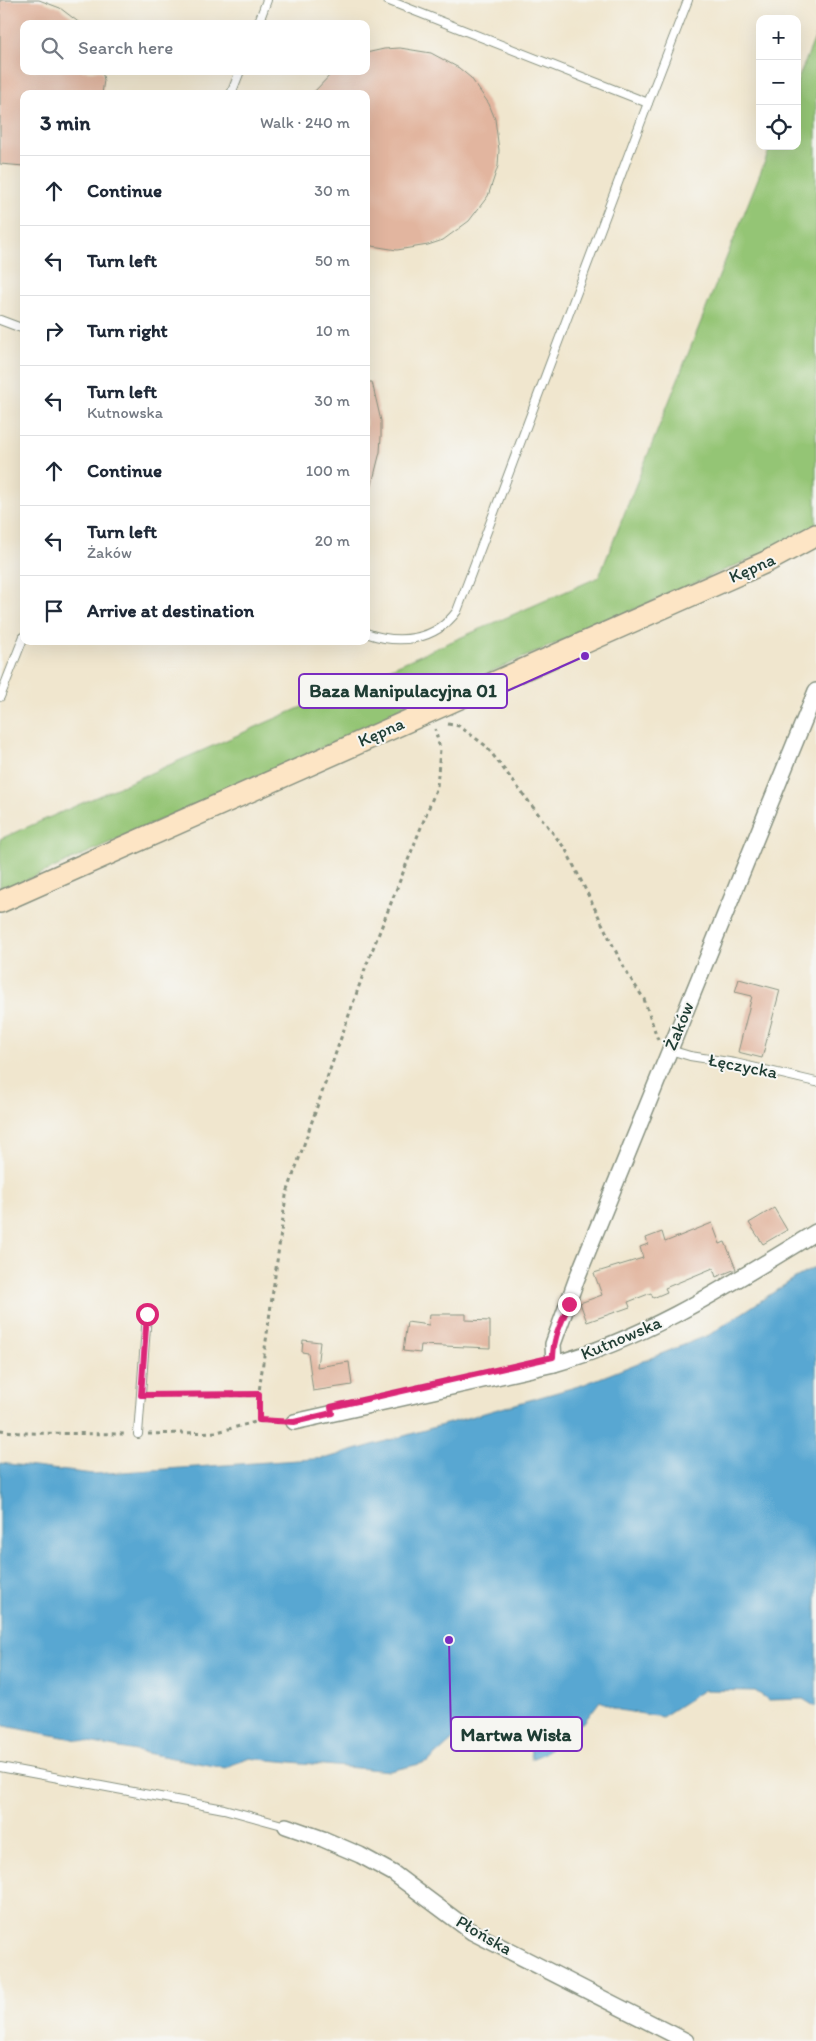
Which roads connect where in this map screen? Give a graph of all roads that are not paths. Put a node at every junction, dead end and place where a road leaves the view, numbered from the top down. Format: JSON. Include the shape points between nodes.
{"nodes":[{"id":1,"x":267,"y":0,"type":"edge"},
{"id":2,"x":387,"y":0,"type":"edge"},
{"id":3,"x":688,"y":0,"type":"edge"},
{"id":4,"x":260,"y":20,"type":"edge"},
{"id":5,"x":238,"y":75,"type":"edge"},
{"id":6,"x":233,"y":90,"type":"edge"},
{"id":7,"x":648,"y":103,"type":"junction"},
{"id":8,"x":0,"y":320,"type":"edge"},
{"id":9,"x":20,"y":328,"type":"edge"},
{"id":10,"x":816,"y":535,"type":"edge"},
{"id":11,"x":370,"y":634,"type":"edge"},
{"id":12,"x":20,"y":645,"type":"edge"},
{"id":13,"x":816,"y":691,"type":"edge"},
{"id":14,"x":0,"y":697,"type":"edge"},
{"id":15,"x":0,"y":902,"type":"edge"},
{"id":16,"x":670,"y":1050,"type":"junction"},
{"id":17,"x":816,"y":1082,"type":"edge"},
{"id":18,"x":816,"y":1232,"type":"edge"},
{"id":19,"x":147,"y":1314,"type":"dead end"},
{"id":20,"x":554,"y":1364,"type":"junction"},
{"id":21,"x":294,"y":1422,"type":"road end"},
{"id":22,"x":138,"y":1434,"type":"dead end"},
{"id":23,"x":0,"y":1767,"type":"edge"},
{"id":24,"x":286,"y":1826,"type":"joint"},
{"id":25,"x":686,"y":2041,"type":"edge"}],
"edges":[{"from":1,"to":4,"type":"lane"},
{"from":2,"to":7,"type":"lane"},
{"from":3,"to":7,"type":"lane"},
{"from":5,"to":6,"type":"lane"},
{"from":7,"to":11,"type":"lane","via":[[457,611],[449,622],[427,635],[400,640]]},
{"from":8,"to":9,"type":"lane"},
{"from":10,"to":15,"type":"street","name":"Kępna","via":[[766,562],[431,716]]},
{"from":12,"to":14,"type":"lane"},
{"from":13,"to":16,"type":"street","name":"Żaków"},
{"from":16,"to":17,"type":"lane","name":"Łęczycka"},
{"from":16,"to":20,"type":"street","name":"Żaków","via":[[556,1333]]},
{"from":18,"to":20,"type":"street","name":"Kutnowska","via":[[681,1313],[581,1356]]},
{"from":19,"to":22,"type":"lane"},
{"from":20,"to":21,"type":"street","name":"Kutnowska"},
{"from":23,"to":24,"type":"lane","via":[[224,1809]]},
{"from":24,"to":25,"type":"street","name":"Płońska","via":[[360,1855],[393,1873],[472,1932]]}]}
